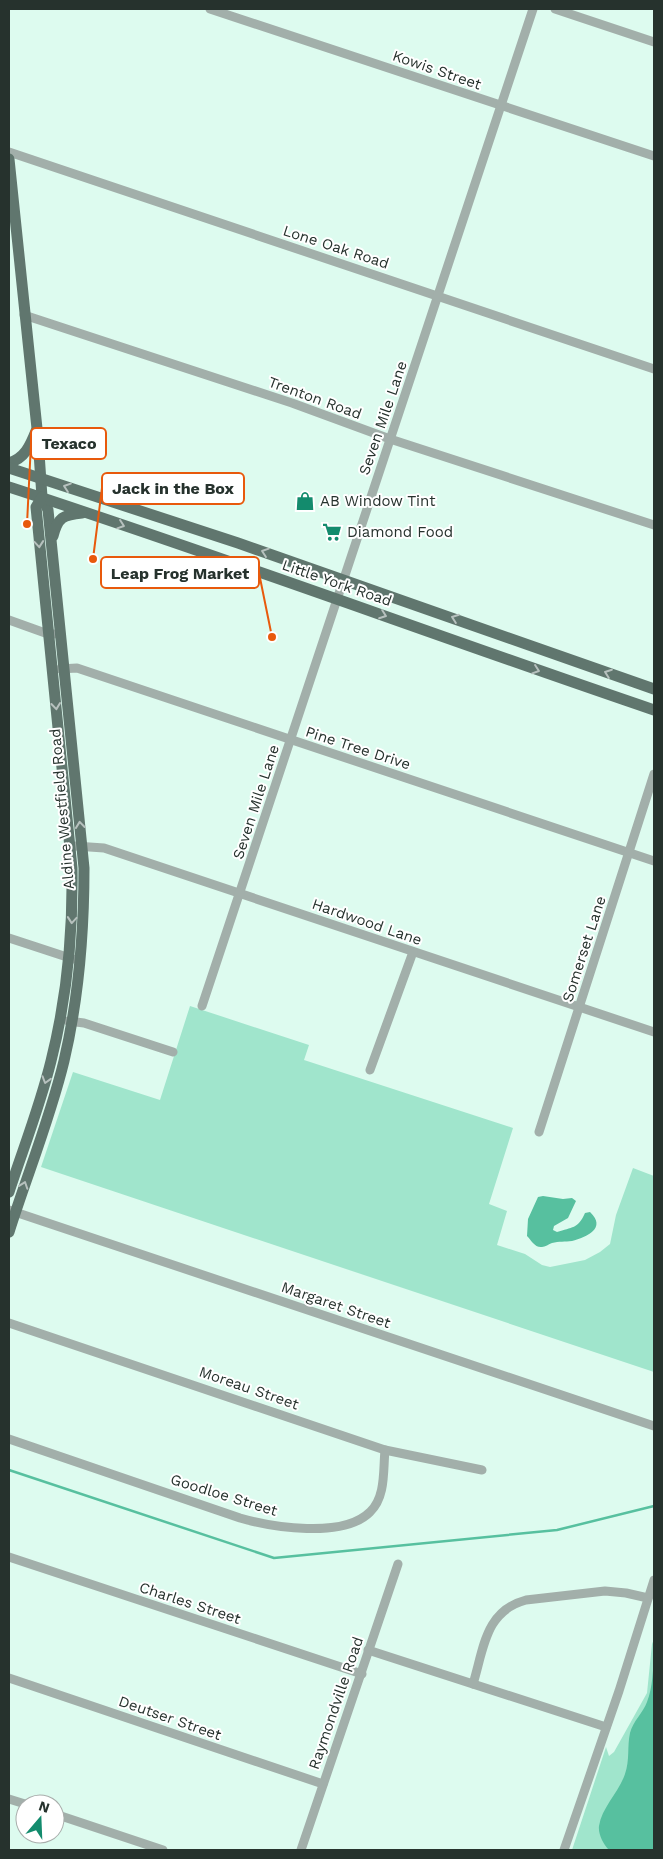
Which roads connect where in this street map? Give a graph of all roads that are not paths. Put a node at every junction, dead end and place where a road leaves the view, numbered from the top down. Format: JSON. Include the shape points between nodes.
{"nodes":[{"id":1,"x":210,"y":9,"type":"edge"},
{"id":2,"x":534,"y":9,"type":"edge"},
{"id":3,"x":555,"y":9,"type":"edge"},
{"id":4,"x":654,"y":42,"type":"edge"},
{"id":5,"x":501,"y":106,"type":"junction"},
{"id":6,"x":9,"y":152,"type":"edge"},
{"id":7,"x":654,"y":156,"type":"edge"},
{"id":8,"x":9,"y":159,"type":"edge"},
{"id":9,"x":438,"y":296,"type":"junction"},
{"id":10,"x":24,"y":315,"type":"junction"},
{"id":11,"x":654,"y":368,"type":"edge"},
{"id":12,"x":37,"y":430,"type":"junction"},
{"id":13,"x":390,"y":439,"type":"junction"},
{"id":14,"x":9,"y":463,"type":"edge"},
{"id":15,"x":9,"y":468,"type":"edge"},
{"id":16,"x":40,"y":478,"type":"junction"},
{"id":17,"x":9,"y":487,"type":"edge"},
{"id":18,"x":42,"y":498,"type":"junction"},
{"id":19,"x":84,"y":513,"type":"junction"},
{"id":20,"x":654,"y":525,"type":"edge"},
{"id":21,"x":51,"y":540,"type":"junction"},
{"id":22,"x":344,"y":580,"type":"junction"},
{"id":23,"x":338,"y":598,"type":"junction"},
{"id":24,"x":9,"y":620,"type":"edge"},
{"id":25,"x":48,"y":634,"type":"junction"},
{"id":26,"x":61,"y":634,"type":"junction"},
{"id":27,"x":65,"y":668,"type":"junction"},
{"id":28,"x":52,"y":669,"type":"junction"},
{"id":29,"x":654,"y":689,"type":"edge"},
{"id":30,"x":654,"y":710,"type":"edge"},
{"id":31,"x":290,"y":740,"type":"junction"},
{"id":32,"x":654,"y":774,"type":"edge"},
{"id":33,"x":70,"y":846,"type":"junction"},
{"id":34,"x":82,"y":846,"type":"junction"},
{"id":35,"x":630,"y":853,"type":"junction"},
{"id":36,"x":654,"y":861,"type":"edge"},
{"id":37,"x":240,"y":894,"type":"junction"},
{"id":38,"x":9,"y":938,"type":"edge"},
{"id":39,"x":413,"y":952,"type":"junction"},
{"id":40,"x":68,"y":957,"type":"junction"},
{"id":41,"x":80,"y":961,"type":"junction"},
{"id":42,"x":63,"y":994,"type":"junction"},
{"id":43,"x":76,"y":995,"type":"junction"},
{"id":44,"x":202,"y":1006,"type":"dead end"},
{"id":45,"x":579,"y":1007,"type":"junction"},
{"id":46,"x":59,"y":1020,"type":"junction"},
{"id":47,"x":72,"y":1021,"type":"junction"},
{"id":48,"x":654,"y":1032,"type":"edge"},
{"id":49,"x":173,"y":1052,"type":"dead end"},
{"id":50,"x":370,"y":1070,"type":"dead end"},
{"id":51,"x":36,"y":1112,"type":"junction"},
{"id":52,"x":48,"y":1116,"type":"junction"},
{"id":53,"x":539,"y":1132,"type":"dead end"},
{"id":54,"x":9,"y":1192,"type":"edge"},
{"id":55,"x":12,"y":1211,"type":"edge"},
{"id":56,"x":9,"y":1232,"type":"edge"},
{"id":57,"x":9,"y":1323,"type":"edge"},
{"id":58,"x":654,"y":1426,"type":"edge"},
{"id":59,"x":9,"y":1439,"type":"edge"},
{"id":60,"x":385,"y":1450,"type":"junction"},
{"id":61,"x":482,"y":1470,"type":"dead end"},
{"id":62,"x":9,"y":1557,"type":"edge"},
{"id":63,"x":398,"y":1564,"type":"dead end"},
{"id":64,"x":654,"y":1580,"type":"edge"},
{"id":65,"x":648,"y":1598,"type":"junction"},
{"id":66,"x":368,"y":1650,"type":"junction"},
{"id":67,"x":362,"y":1674,"type":"junction"},
{"id":68,"x":9,"y":1678,"type":"edge"},
{"id":69,"x":472,"y":1684,"type":"junction"},
{"id":70,"x":606,"y":1727,"type":"junction"},
{"id":71,"x":323,"y":1784,"type":"junction"},
{"id":72,"x":65,"y":1817,"type":"edge"},
{"id":73,"x":163,"y":1850,"type":"edge"},
{"id":74,"x":301,"y":1850,"type":"edge"},
{"id":75,"x":564,"y":1850,"type":"edge"}],
"edges":[{"from":1,"to":5,"type":"street","name":"Kowis Street"},
{"from":2,"to":5,"type":"street","name":"Seven Mile Lane"},
{"from":3,"to":4,"type":"street"},
{"from":5,"to":7,"type":"street","name":"Kowis Street"},
{"from":5,"to":9,"type":"street","name":"Seven Mile Lane"},
{"from":6,"to":9,"type":"street","name":"Lone Oak Road"},
{"from":8,"to":10,"type":"main road","name":"Aldine Westfield Road"},
{"from":9,"to":11,"type":"street","name":"Lone Oak Road"},
{"from":9,"to":13,"type":"street","name":"Seven Mile Lane"},
{"from":10,"to":12,"type":"main road","name":"Aldine Westfield Road"},
{"from":10,"to":13,"type":"street","name":"Trenton Road","via":[[292,403]]},
{"from":12,"to":14,"type":"main road","via":[[29,448],[19,459]]},
{"from":12,"to":16,"type":"main road","name":"Aldine Westfield Road"},
{"from":13,"to":20,"type":"street","name":"Trenton Road"},
{"from":13,"to":22,"type":"street","name":"Seven Mile Lane"},
{"from":15,"to":16,"type":"main road","name":"Little York Road"},
{"from":16,"to":18,"type":"main road","name":"Aldine Westfield Road"},
{"from":22,"to":16,"type":"main road","name":"Little York Road","one_way":true},
{"from":17,"to":18,"type":"main road","name":"Little York Road"},
{"from":18,"to":19,"type":"main road","name":"Little York Road"},
{"from":18,"to":21,"type":"main road","name":"Aldine Westfield Road","via":[[48,510]]},
{"from":18,"to":25,"type":"main road","name":"Aldine Westfield Road","one_way":true,"via":[[36,507]]},
{"from":19,"to":21,"type":"main road","via":[[61,518]]},
{"from":19,"to":23,"type":"main road","name":"Little York Road","one_way":true},
{"from":21,"to":26,"type":"main road","name":"Aldine Westfield Road"},
{"from":22,"to":23,"type":"street","name":"Seven Mile Lane"},
{"from":29,"to":22,"type":"main road","name":"Little York Road","one_way":true},
{"from":23,"to":30,"type":"main road","name":"Little York Road","one_way":true},
{"from":23,"to":31,"type":"street","name":"Seven Mile Lane"},
{"from":24,"to":25,"type":"street"},
{"from":25,"to":26,"type":"street"},
{"from":25,"to":28,"type":"main road","name":"Aldine Westfield Road"},
{"from":26,"to":27,"type":"main road","name":"Aldine Westfield Road"},
{"from":27,"to":28,"type":"street","name":"Pine Tree Drive"},
{"from":27,"to":31,"type":"street","name":"Pine Tree Drive","via":[[77,668]]},
{"from":34,"to":27,"type":"main road","name":"Aldine Westfield Road","one_way":true},
{"from":28,"to":33,"type":"main road","name":"Aldine Westfield Road","one_way":true},
{"from":31,"to":35,"type":"street","name":"Pine Tree Drive"},
{"from":31,"to":37,"type":"street","name":"Seven Mile Lane"},
{"from":32,"to":35,"type":"street","name":"Somerset Lane"},
{"from":33,"to":34,"type":"street","name":"Hardwood Lane"},
{"from":33,"to":40,"type":"main road","name":"Aldine Westfield Road","one_way":true,"via":[[72,914]]},
{"from":34,"to":37,"type":"street","name":"Hardwood Lane","via":[[104,848]]},
{"from":34,"to":41,"type":"main road","name":"Aldine Westfield Road","via":[[84,915]]},
{"from":35,"to":36,"type":"street","name":"Pine Tree Drive"},
{"from":35,"to":45,"type":"street","name":"Somerset Lane"},
{"from":37,"to":39,"type":"street","name":"Hardwood Lane"},
{"from":37,"to":44,"type":"street","name":"Seven Mile Lane"},
{"from":38,"to":40,"type":"street"},
{"from":39,"to":45,"type":"street","name":"Hardwood Lane"},
{"from":39,"to":50,"type":"street"},
{"from":40,"to":41,"type":"street"},
{"from":40,"to":42,"type":"main road","name":"Aldine Westfield Road"},
{"from":41,"to":43,"type":"main road","name":"Aldine Westfield Road"},
{"from":42,"to":43,"type":"main road"},
{"from":42,"to":46,"type":"main road","name":"Aldine Westfield Road"},
{"from":43,"to":47,"type":"main road","name":"Aldine Westfield Road"},
{"from":45,"to":48,"type":"street","name":"Hardwood Lane"},
{"from":45,"to":53,"type":"street","name":"Somerset Lane"},
{"from":46,"to":47,"type":"street"},
{"from":46,"to":51,"type":"main road","name":"Aldine Westfield Road","one_way":true,"via":[[52,1060]]},
{"from":47,"to":49,"type":"street"},
{"from":47,"to":52,"type":"main road","name":"Aldine Westfield Road"},
{"from":51,"to":52,"type":"main road"},
{"from":51,"to":54,"type":"main road","name":"Aldine Westfield Road"},
{"from":55,"to":52,"type":"main road","name":"Aldine Westfield Road","one_way":true},
{"from":55,"to":56,"type":"main road","name":"Aldine Westfield Road"},
{"from":55,"to":58,"type":"street","name":"Margaret Street"},
{"from":57,"to":60,"type":"street","name":"Moreau Street"},
{"from":59,"to":60,"type":"street","name":"Goodloe Street","via":[[240,1518],[294,1529],[338,1526],[370,1512],[381,1491]]},
{"from":60,"to":61,"type":"street","name":"Moreau Street"},
{"from":62,"to":67,"type":"street","name":"Charles Street"},
{"from":63,"to":66,"type":"street","name":"Raymondville Road"},
{"from":64,"to":65,"type":"street"},
{"from":65,"to":69,"type":"street","via":[[605,1591],[514,1603],[492,1622]]},
{"from":65,"to":70,"type":"street"},
{"from":66,"to":67,"type":"street","name":"Raymondville Road"},
{"from":66,"to":69,"type":"street"},
{"from":67,"to":71,"type":"street","name":"Raymondville Road"},
{"from":68,"to":71,"type":"street","name":"Deutser Street"},
{"from":69,"to":70,"type":"street"},
{"from":70,"to":75,"type":"street"},
{"from":71,"to":74,"type":"street","name":"Raymondville Road"},
{"from":72,"to":73,"type":"street"}]}
